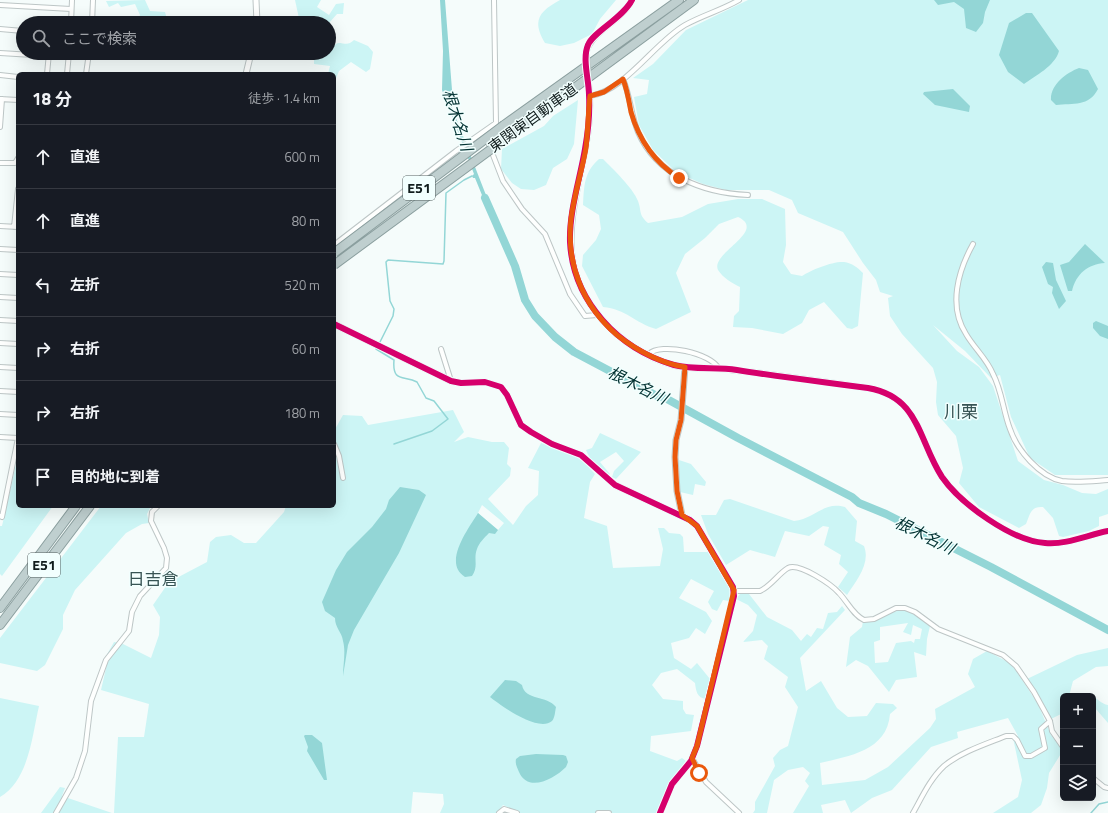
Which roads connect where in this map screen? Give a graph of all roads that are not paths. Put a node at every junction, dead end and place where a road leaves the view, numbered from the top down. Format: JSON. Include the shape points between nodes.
{"nodes":[{"id":1,"x":72,"y":0,"type":"edge"},
{"id":2,"x":93,"y":0,"type":"edge"},
{"id":3,"x":256,"y":0,"type":"edge"},
{"id":4,"x":494,"y":0,"type":"edge"},
{"id":5,"x":632,"y":0,"type":"edge"},
{"id":6,"x":679,"y":0,"type":"edge"},
{"id":7,"x":694,"y":0,"type":"edge"},
{"id":8,"x":739,"y":0,"type":"edge"},
{"id":9,"x":0,"y":5,"type":"edge"},
{"id":10,"x":71,"y":10,"type":"junction"},
{"id":11,"x":71,"y":16,"type":"edge"},
{"id":12,"x":92,"y":16,"type":"edge"},
{"id":13,"x":257,"y":16,"type":"edge"},
{"id":14,"x":0,"y":29,"type":"edge"},
{"id":15,"x":16,"y":30,"type":"edge"},
{"id":16,"x":0,"y":53,"type":"edge"},
{"id":17,"x":16,"y":54,"type":"edge"},
{"id":18,"x":48,"y":60,"type":"edge"},
{"id":19,"x":68,"y":60,"type":"edge"},
{"id":20,"x":88,"y":60,"type":"edge"},
{"id":21,"x":249,"y":60,"type":"edge"},
{"id":22,"x":47,"y":72,"type":"edge"},
{"id":23,"x":67,"y":72,"type":"edge"},
{"id":24,"x":86,"y":72,"type":"edge"},
{"id":25,"x":246,"y":72,"type":"edge"},
{"id":26,"x":0,"y":76,"type":"edge"},
{"id":27,"x":16,"y":77,"type":"edge"},
{"id":28,"x":623,"y":79,"type":"junction"},
{"id":29,"x":589,"y":94,"type":"junction"},
{"id":30,"x":1,"y":99,"type":"edge"},
{"id":31,"x":16,"y":100,"type":"edge"},
{"id":32,"x":0,"y":127,"type":"edge"},
{"id":33,"x":482,"y":132,"type":"junction"},
{"id":34,"x":16,"y":161,"type":"edge"},
{"id":35,"x":0,"y":163,"type":"edge"},
{"id":36,"x":748,"y":195,"type":"dead end"},
{"id":37,"x":0,"y":226,"type":"edge"},
{"id":38,"x":16,"y":227,"type":"edge"},
{"id":39,"x":336,"y":243,"type":"edge"},
{"id":40,"x":973,"y":244,"type":"dead end"},
{"id":41,"x":0,"y":249,"type":"edge"},
{"id":42,"x":16,"y":250,"type":"edge"},
{"id":43,"x":336,"y":251,"type":"edge"},
{"id":44,"x":336,"y":264,"type":"edge"},
{"id":45,"x":0,"y":274,"type":"edge"},
{"id":46,"x":16,"y":275,"type":"edge"},
{"id":47,"x":0,"y":297,"type":"edge"},
{"id":48,"x":16,"y":298,"type":"edge"},
{"id":49,"x":598,"y":315,"type":"junction"},
{"id":50,"x":0,"y":320,"type":"edge"},
{"id":51,"x":16,"y":321,"type":"edge"},
{"id":52,"x":336,"y":325,"type":"edge"},
{"id":53,"x":0,"y":343,"type":"edge"},
{"id":54,"x":16,"y":344,"type":"edge"},
{"id":55,"x":441,"y":349,"type":"dead end"},
{"id":56,"x":649,"y":354,"type":"junction"},
{"id":57,"x":0,"y":367,"type":"edge"},
{"id":58,"x":685,"y":367,"type":"junction"},
{"id":59,"x":16,"y":368,"type":"edge"},
{"id":60,"x":719,"y":368,"type":"junction"},
{"id":61,"x":451,"y":381,"type":"junction"},
{"id":62,"x":0,"y":391,"type":"edge"},
{"id":63,"x":16,"y":392,"type":"edge"},
{"id":64,"x":0,"y":414,"type":"edge"},
{"id":65,"x":16,"y":415,"type":"edge"},
{"id":66,"x":0,"y":437,"type":"edge"},
{"id":67,"x":16,"y":438,"type":"edge"},
{"id":68,"x":16,"y":448,"type":"edge"},
{"id":69,"x":336,"y":449,"type":"edge"},
{"id":70,"x":343,"y":478,"type":"dead end"},
{"id":71,"x":1108,"y":480,"type":"edge"},
{"id":72,"x":75,"y":508,"type":"edge"},
{"id":73,"x":88,"y":508,"type":"edge"},
{"id":74,"x":156,"y":508,"type":"edge"},
{"id":75,"x":682,"y":515,"type":"junction"},
{"id":76,"x":0,"y":516,"type":"edge"},
{"id":77,"x":1108,"y":531,"type":"edge"},
{"id":78,"x":734,"y":590,"type":"junction"},
{"id":79,"x":0,"y":608,"type":"edge"},
{"id":80,"x":0,"y":625,"type":"edge"},
{"id":81,"x":1050,"y":722,"type":"junction"},
{"id":82,"x":1060,"y":743,"type":"edge"},
{"id":83,"x":692,"y":758,"type":"junction"},
{"id":84,"x":1096,"y":780,"type":"edge"},
{"id":85,"x":1108,"y":788,"type":"edge"},
{"id":86,"x":56,"y":813,"type":"edge"},
{"id":87,"x":499,"y":813,"type":"edge"},
{"id":88,"x":517,"y":813,"type":"edge"},
{"id":89,"x":598,"y":813,"type":"edge"},
{"id":90,"x":609,"y":813,"type":"edge"},
{"id":91,"x":660,"y":813,"type":"edge"},
{"id":92,"x":739,"y":813,"type":"edge"},
{"id":93,"x":913,"y":813,"type":"edge"}],
"edges":[{"from":1,"to":10,"type":"street"},
{"from":2,"to":12,"type":"street"},
{"from":3,"to":13,"type":"street"},
{"from":4,"to":33,"type":"street","via":[[496,123]]},
{"from":5,"to":29,"type":"street","bridge":true,"via":[[619,16],[588,43],[586,52]]},
{"from":6,"to":43,"type":"highway","name":"東関東自動車道","number":"E51","bridge":true,"via":[[504,125]]},
{"from":7,"to":44,"type":"highway","name":"東関東自動車道","number":"E51","bridge":true},
{"from":8,"to":28,"type":"street","via":[[685,25]]},
{"from":9,"to":10,"type":"street"},
{"from":10,"to":11,"type":"street"},
{"from":14,"to":15,"type":"street"},
{"from":16,"to":17,"type":"street"},
{"from":18,"to":22,"type":"street"},
{"from":19,"to":23,"type":"street"},
{"from":20,"to":24,"type":"street"},
{"from":21,"to":25,"type":"street"},
{"from":26,"to":27,"type":"street"},
{"from":28,"to":29,"type":"street","via":[[604,92]]},
{"from":28,"to":36,"type":"street","via":[[633,117],[645,146],[667,170],[692,184],[708,189]]},
{"from":29,"to":49,"type":"street","via":[[586,146],[570,242],[576,275],[582,291]]},
{"from":30,"to":31,"type":"street"},
{"from":30,"to":32,"type":"street"},
{"from":33,"to":39,"type":"street"},
{"from":33,"to":49,"type":"street","via":[[491,146],[503,181],[522,209],[544,234],[579,308],[585,316]]},
{"from":34,"to":35,"type":"street"},
{"from":37,"to":38,"type":"street"},
{"from":40,"to":71,"type":"street","via":[[965,258],[959,280],[959,319],[965,333],[994,376],[1013,439],[1029,460],[1054,478],[1072,481]]},
{"from":41,"to":42,"type":"street"},
{"from":45,"to":46,"type":"street"},
{"from":47,"to":48,"type":"street"},
{"from":49,"to":56,"type":"street","via":[[620,337]]},
{"from":50,"to":51,"type":"street"},
{"from":52,"to":61,"type":"street"},
{"from":53,"to":54,"type":"street"},
{"from":55,"to":61,"type":"street"},
{"from":56,"to":58,"type":"street"},
{"from":56,"to":60,"type":"street","via":[[654,350],[691,352]]},
{"from":57,"to":59,"type":"street"},
{"from":58,"to":60,"type":"street"},
{"from":58,"to":75,"type":"street","via":[[675,457],[677,491]]},
{"from":60,"to":77,"type":"street","via":[[868,388],[887,393],[903,403],[911,412],[936,466],[947,483],[968,504],[994,522],[1026,539],[1046,543],[1061,543]]},
{"from":61,"to":75,"type":"street","via":[[485,382],[501,388],[524,428],[552,444],[581,455],[615,485]]},
{"from":62,"to":63,"type":"street"},
{"from":64,"to":65,"type":"street"},
{"from":66,"to":67,"type":"street"},
{"from":68,"to":76,"type":"street","via":[[2,517]]},
{"from":69,"to":70,"type":"street"},
{"from":72,"to":79,"type":"highway","number":"E51"},
{"from":73,"to":80,"type":"highway","number":"E51"},
{"from":74,"to":86,"type":"street","via":[[152,512],[151,521],[164,548],[166,568],[140,596],[132,612],[129,631],[106,660],[91,701],[85,751],[76,778]]},
{"from":75,"to":78,"type":"street","via":[[697,526]]},
{"from":78,"to":81,"type":"street","via":[[760,591],[788,568],[795,567],[803,569],[834,588],[861,618],[874,619],[896,608],[910,610],[938,628],[1004,655],[1012,661],[1034,692]]},
{"from":78,"to":83,"type":"street"},
{"from":81,"to":82,"type":"street","via":[[1052,731]]},
{"from":81,"to":93,"type":"street","via":[[1041,729],[1045,748],[1031,756],[1025,756],[1013,736],[1006,736],[953,760],[939,772]]},
{"from":83,"to":91,"type":"street","via":[[672,784]]},
{"from":83,"to":92,"type":"street","via":[[706,782]]},
{"from":84,"to":85,"type":"street"},
{"from":87,"to":88,"type":"street","via":[[504,809]]},
{"from":89,"to":90,"type":"street"}]}
